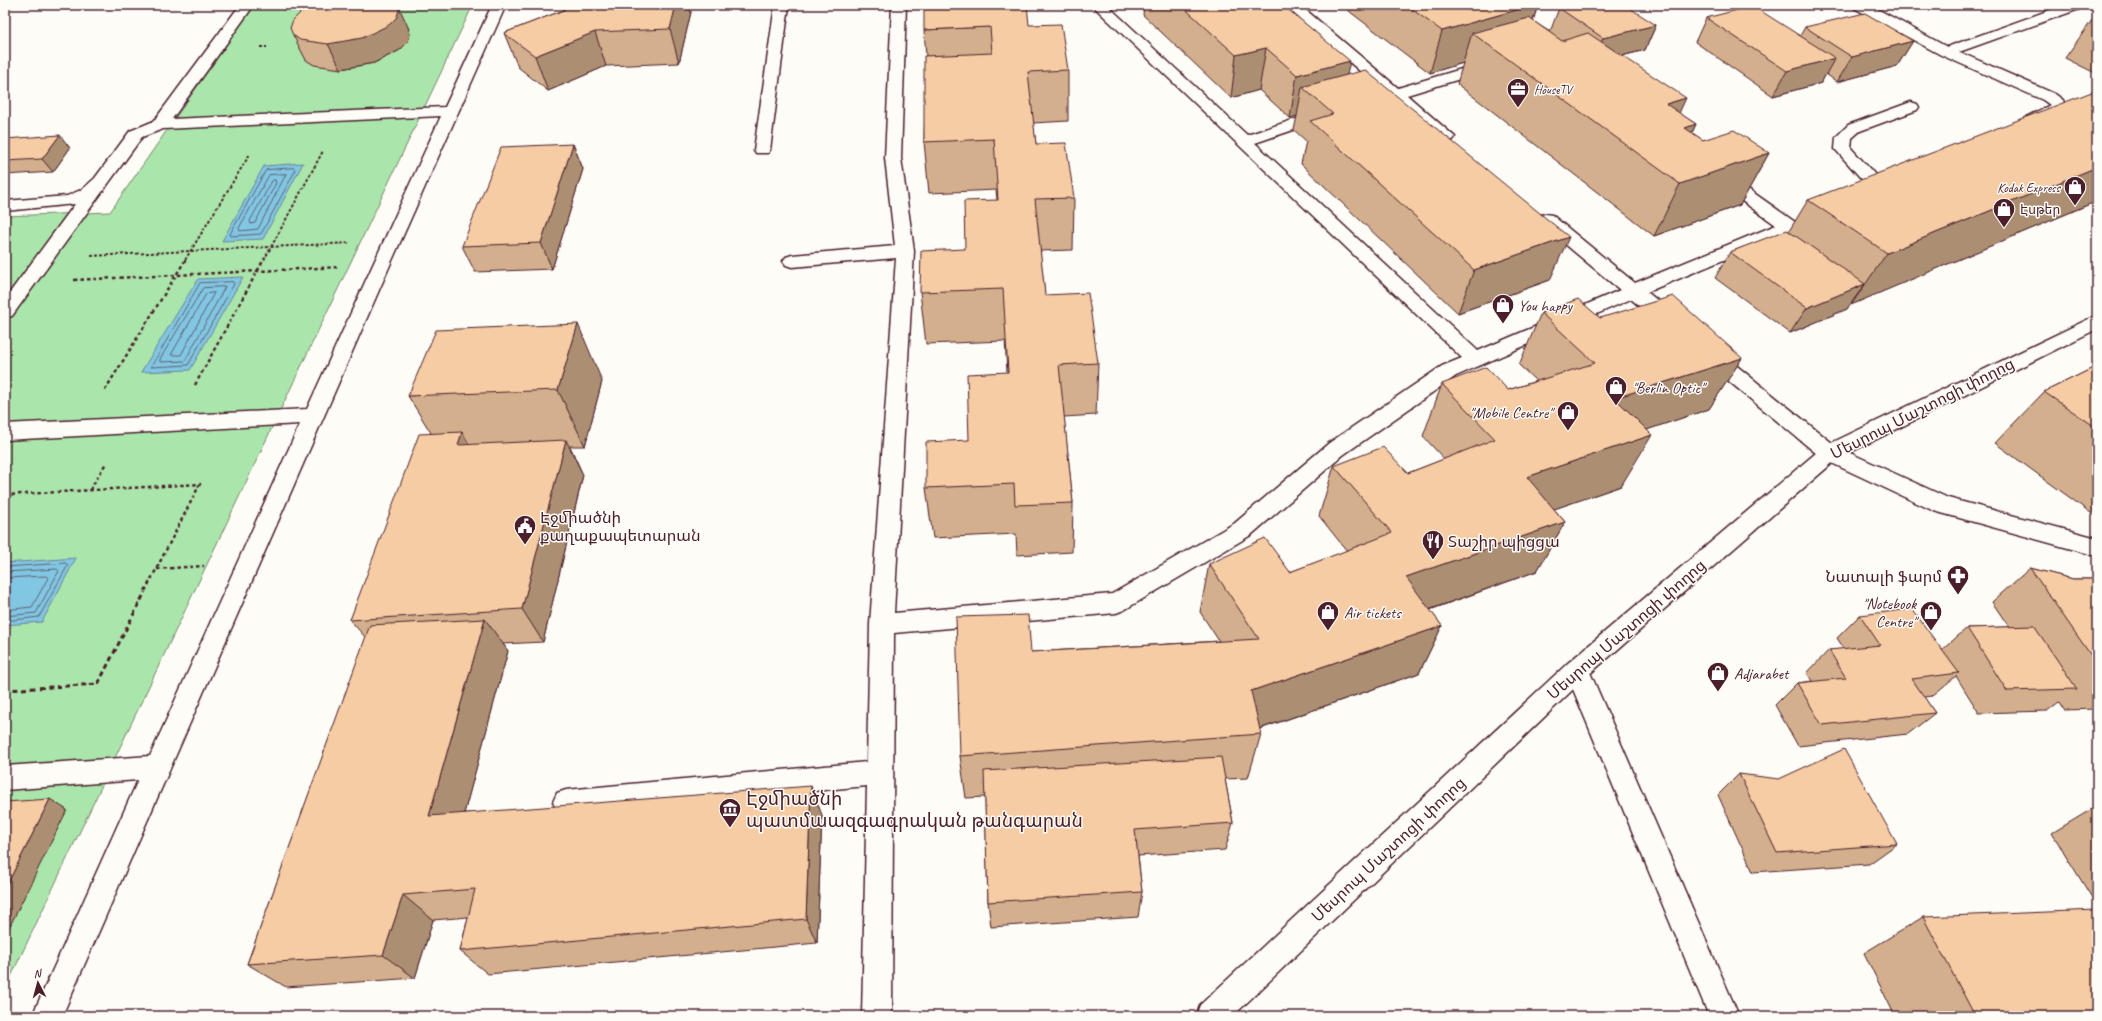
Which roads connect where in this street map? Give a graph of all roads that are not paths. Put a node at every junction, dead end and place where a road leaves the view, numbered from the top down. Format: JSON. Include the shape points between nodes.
{"nodes":[{"id":1,"x":247,"y":5,"type":"edge"},
{"id":2,"x":498,"y":5,"type":"edge"},
{"id":3,"x":782,"y":5,"type":"edge"},
{"id":4,"x":899,"y":5,"type":"edge"},
{"id":5,"x":1099,"y":5,"type":"edge"},
{"id":6,"x":1290,"y":5,"type":"edge"},
{"id":7,"x":1859,"y":5,"type":"edge"},
{"id":8,"x":2077,"y":5,"type":"edge"},
{"id":9,"x":1946,"y":52,"type":"junction"},
{"id":10,"x":1504,"y":62,"type":"edge"},
{"id":11,"x":1394,"y":93,"type":"junction"},
{"id":12,"x":1911,"y":107,"type":"dead end"},
{"id":13,"x":450,"y":111,"type":"junction"},
{"id":14,"x":160,"y":124,"type":"junction"},
{"id":15,"x":2022,"y":125,"type":"edge"},
{"id":16,"x":1243,"y":142,"type":"junction"},
{"id":17,"x":1461,"y":148,"type":"edge"},
{"id":18,"x":762,"y":150,"type":"dead end"},
{"id":19,"x":1710,"y":171,"type":"edge"},
{"id":20,"x":101,"y":182,"type":"junction"},
{"id":21,"x":1879,"y":188,"type":"edge"},
{"id":22,"x":5,"y":206,"type":"edge"},
{"id":23,"x":1534,"y":210,"type":"edge"},
{"id":24,"x":905,"y":251,"type":"junction"},
{"id":25,"x":792,"y":261,"type":"dead end"},
{"id":26,"x":1633,"y":291,"type":"junction"},
{"id":27,"x":5,"y":312,"type":"edge"},
{"id":28,"x":2097,"y":321,"type":"edge"},
{"id":29,"x":1476,"y":360,"type":"junction"},
{"id":30,"x":314,"y":416,"type":"junction"},
{"id":31,"x":5,"y":432,"type":"edge"},
{"id":32,"x":1830,"y":453,"type":"junction"},
{"id":33,"x":2097,"y":548,"type":"edge"},
{"id":34,"x":882,"y":624,"type":"junction"},
{"id":35,"x":1577,"y":670,"type":"junction"},
{"id":36,"x":158,"y":767,"type":"junction"},
{"id":37,"x":880,"y":773,"type":"junction"},
{"id":38,"x":5,"y":778,"type":"edge"},
{"id":39,"x":566,"y":802,"type":"dead end"},
{"id":40,"x":47,"y":1016,"type":"edge"},
{"id":41,"x":877,"y":1016,"type":"edge"},
{"id":42,"x":1211,"y":1016,"type":"edge"},
{"id":43,"x":1724,"y":1016,"type":"edge"}],
"edges":[{"from":1,"to":14,"type":"street"},
{"from":2,"to":13,"type":"street"},
{"from":3,"to":18,"type":"street"},
{"from":4,"to":24,"type":"street","via":[[893,158]]},
{"from":5,"to":16,"type":"street"},
{"from":6,"to":11,"type":"street"},
{"from":7,"to":9,"type":"street"},
{"from":8,"to":9,"type":"street"},
{"from":9,"to":15,"type":"street","via":[[2049,97],[2057,103],[2058,108]]},
{"from":10,"to":11,"type":"street"},
{"from":11,"to":16,"type":"street"},
{"from":11,"to":17,"type":"street"},
{"from":12,"to":21,"type":"street","via":[[1854,128],[1844,137],[1843,150]]},
{"from":13,"to":14,"type":"street"},
{"from":13,"to":30,"type":"street"},
{"from":14,"to":20,"type":"street","via":[[136,134]]},
{"from":16,"to":29,"type":"street"},
{"from":19,"to":26,"type":"street","via":[[1796,223]]},
{"from":20,"to":22,"type":"street","via":[[89,193],[67,201]]},
{"from":20,"to":27,"type":"street"},
{"from":23,"to":26,"type":"street"},
{"from":24,"to":25,"type":"street"},
{"from":24,"to":34,"type":"street"},
{"from":26,"to":29,"type":"street"},
{"from":26,"to":32,"type":"street"},
{"from":28,"to":32,"type":"street","name":"Մեսրոպ Մաշտոցի փողոց"},
{"from":29,"to":34,"type":"street","via":[[1449,371],[1336,449],[1243,529],[1116,604]]},
{"from":30,"to":31,"type":"street"},
{"from":30,"to":36,"type":"street"},
{"from":32,"to":33,"type":"street","via":[[1942,505]]},
{"from":32,"to":35,"type":"street","name":"Մեսրոպ Մաշտոցի փողոց"},
{"from":34,"to":37,"type":"street"},
{"from":35,"to":42,"type":"street","name":"Մեսրոպ Մաշտոցի փողոց"},
{"from":35,"to":43,"type":"street"},
{"from":36,"to":38,"type":"street"},
{"from":36,"to":40,"type":"street"},
{"from":37,"to":39,"type":"street"},
{"from":37,"to":41,"type":"street"}]}
